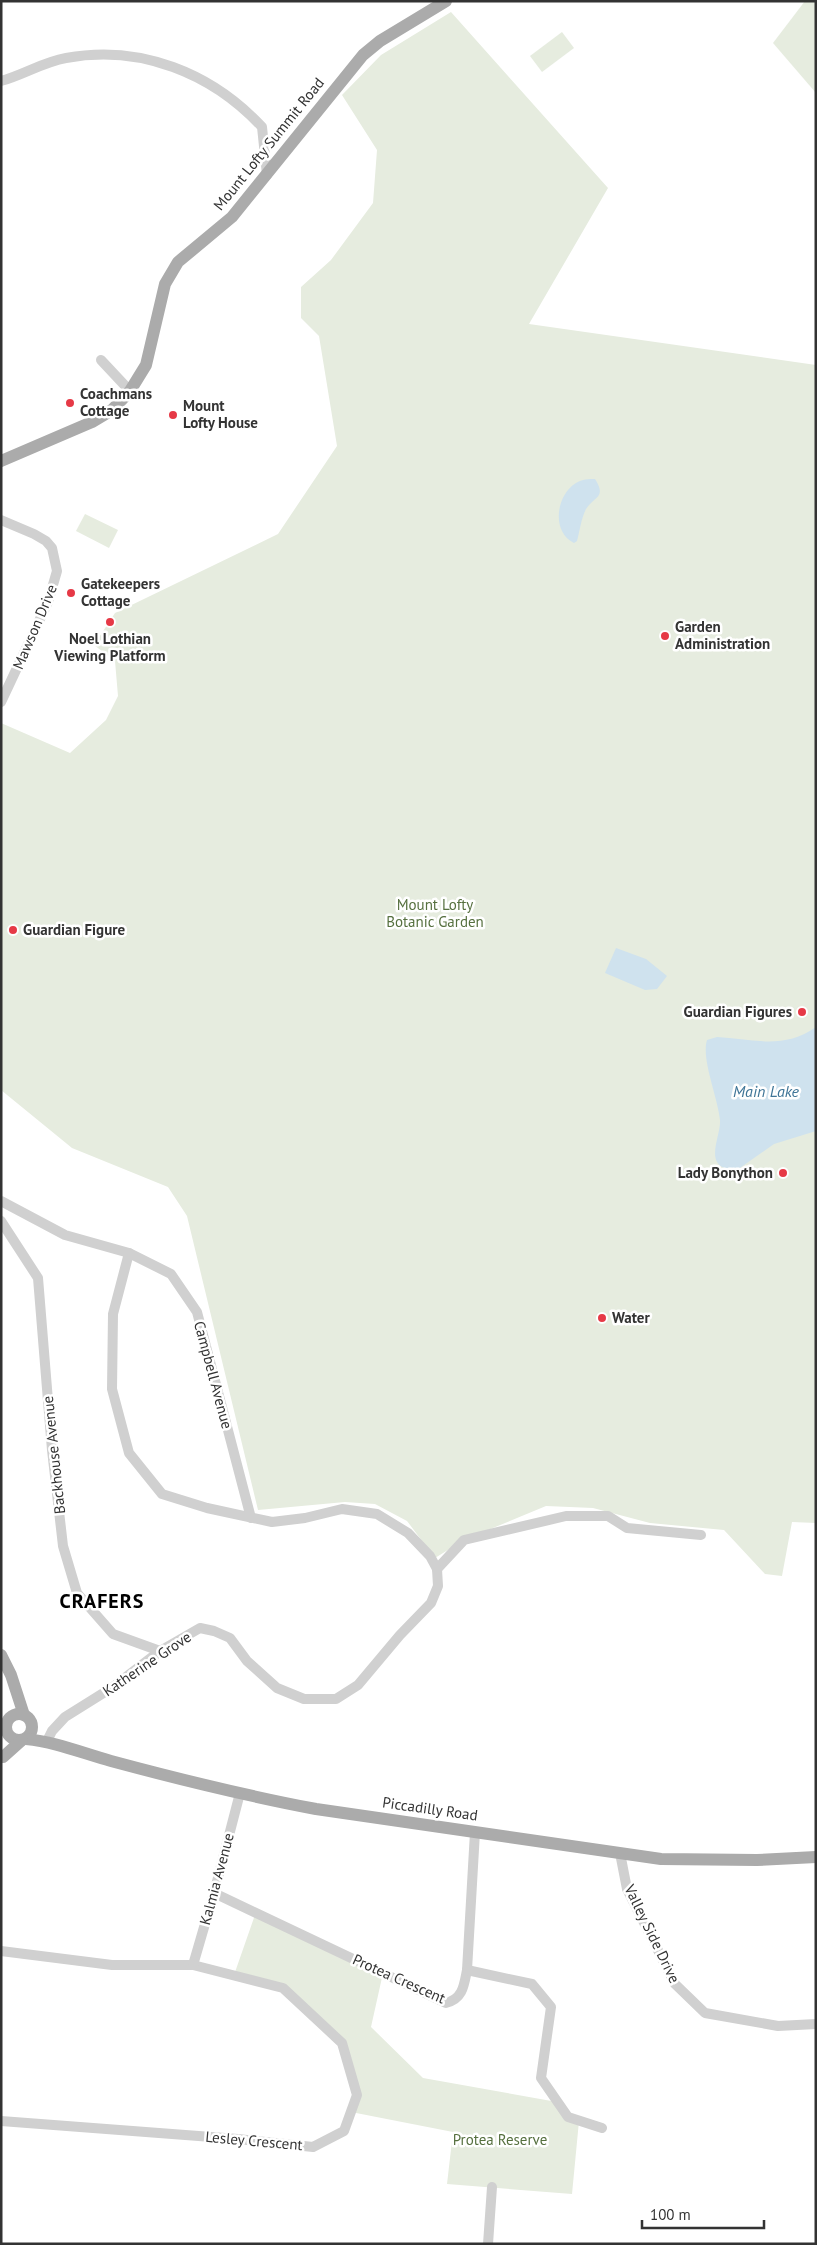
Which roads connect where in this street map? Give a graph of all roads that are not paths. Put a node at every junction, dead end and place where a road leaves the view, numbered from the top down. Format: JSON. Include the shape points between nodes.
{"nodes":[{"id":1,"x":446,"y":1,"type":"edge"},
{"id":2,"x":1,"y":81,"type":"edge"},
{"id":3,"x":267,"y":175,"type":"junction"},
{"id":4,"x":101,"y":360,"type":"dead end"},
{"id":5,"x":130,"y":391,"type":"junction"},
{"id":6,"x":1,"y":461,"type":"edge"},
{"id":7,"x":1,"y":520,"type":"edge"},
{"id":8,"x":1,"y":702,"type":"edge"},
{"id":9,"x":1,"y":1201,"type":"edge"},
{"id":10,"x":1,"y":1222,"type":"edge"},
{"id":11,"x":129,"y":1253,"type":"junction"},
{"id":12,"x":251,"y":1518,"type":"junction"},
{"id":13,"x":701,"y":1534,"type":"dead end"},
{"id":14,"x":436,"y":1569,"type":"junction"},
{"id":15,"x":160,"y":1651,"type":"junction"},
{"id":16,"x":1,"y":1655,"type":"edge"},
{"id":17,"x":23,"y":1717,"type":"junction"},
{"id":18,"x":9,"y":1736,"type":"junction"},
{"id":19,"x":24,"y":1740,"type":"junction"},
{"id":20,"x":47,"y":1741,"type":"junction"},
{"id":21,"x":2,"y":1758,"type":"edge"},
{"id":22,"x":240,"y":1792,"type":"junction"},
{"id":23,"x":475,"y":1832,"type":"junction"},
{"id":24,"x":620,"y":1853,"type":"junction"},
{"id":25,"x":816,"y":1857,"type":"edge"},
{"id":26,"x":214,"y":1893,"type":"junction"},
{"id":27,"x":1,"y":1951,"type":"edge"},
{"id":28,"x":193,"y":1965,"type":"junction"},
{"id":29,"x":467,"y":1970,"type":"junction"},
{"id":30,"x":816,"y":2024,"type":"edge"},
{"id":31,"x":1,"y":2121,"type":"edge"},
{"id":32,"x":602,"y":2128,"type":"dead end"},
{"id":33,"x":492,"y":2187,"type":"dead end"},
{"id":34,"x":488,"y":2244,"type":"edge"}],
"edges":[{"from":1,"to":3,"type":"main road","name":"Mount Lofty Summit Road","via":[[363,55]]},
{"from":2,"to":3,"type":"street","via":[[65,58],[99,54],[146,58],[190,72],[236,101],[262,127]]},
{"from":3,"to":5,"type":"main road","name":"Mount Lofty Summit Road","via":[[232,217],[178,262],[170,274],[146,365]]},
{"from":4,"to":5,"type":"street"},
{"from":5,"to":6,"type":"main road","name":"Mount Lofty Summit Road","via":[[112,410],[92,422]]},
{"from":7,"to":8,"type":"street","name":"Mawson Drive","via":[[46,542],[52,548],[57,571],[48,602]]},
{"from":9,"to":11,"type":"street","name":"Campbell Avenue","via":[[65,1235]]},
{"from":10,"to":15,"type":"street","name":"Backhouse Avenue","via":[[38,1278],[63,1546],[77,1593],[113,1634]]},
{"from":11,"to":12,"type":"street","name":"Campbell Avenue","via":[[171,1274],[197,1312]]},
{"from":11,"to":12,"type":"street","via":[[113,1314],[112,1389],[129,1452],[162,1494]]},
{"from":12,"to":14,"type":"street","via":[[272,1522],[342,1509],[377,1514],[408,1533],[430,1556]]},
{"from":13,"to":14,"type":"street","via":[[627,1528],[608,1516],[566,1516],[464,1540]]},
{"from":14,"to":15,"type":"street","name":"Katherine Grove","via":[[438,1586],[431,1603],[358,1686],[336,1699],[304,1699],[278,1688],[247,1661],[230,1638],[214,1631],[200,1628]]},
{"from":15,"to":20,"type":"street","name":"Katherine Grove","via":[[113,1687],[65,1717]]},
{"from":16,"to":17,"type":"main road","via":[[18,1695]]},
{"from":17,"to":18,"type":"main road","via":[[7,1722]]},
{"from":17,"to":19,"type":"main road","via":[[32,1732]]},
{"from":17,"to":20,"type":"main road"},
{"from":18,"to":19,"type":"main road"},
{"from":18,"to":21,"type":"main road"},
{"from":19,"to":20,"type":"main road","name":"Piccadilly Road"},
{"from":19,"to":21,"type":"main road"},
{"from":20,"to":22,"type":"main road","name":"Piccadilly Road","via":[[110,1761]]},
{"from":22,"to":23,"type":"main road","name":"Piccadilly Road","via":[[316,1809]]},
{"from":22,"to":26,"type":"street","name":"Kalmia Avenue"},
{"from":23,"to":24,"type":"main road","name":"Piccadilly Road"},
{"from":23,"to":29,"type":"street","name":"Protea Crescent"},
{"from":24,"to":25,"type":"main road","name":"Piccadilly Road","via":[[662,1859]]},
{"from":24,"to":30,"type":"street","name":"Valley Side Drive","via":[[627,1889],[675,1984],[705,2013],[778,2026]]},
{"from":26,"to":28,"type":"street","name":"Kalmia Avenue"},
{"from":26,"to":29,"type":"street","name":"Protea Crescent","via":[[446,2003],[454,2001],[462,1991]]},
{"from":27,"to":28,"type":"street","name":"Lesley Crescent","via":[[112,1965]]},
{"from":28,"to":31,"type":"street","name":"Lesley Crescent","via":[[283,1988],[342,2043],[357,2095],[344,2131],[313,2147],[238,2138]]},
{"from":29,"to":32,"type":"street","via":[[532,1984],[551,2007],[541,2078],[568,2117]]},
{"from":33,"to":34,"type":"street"}]}
